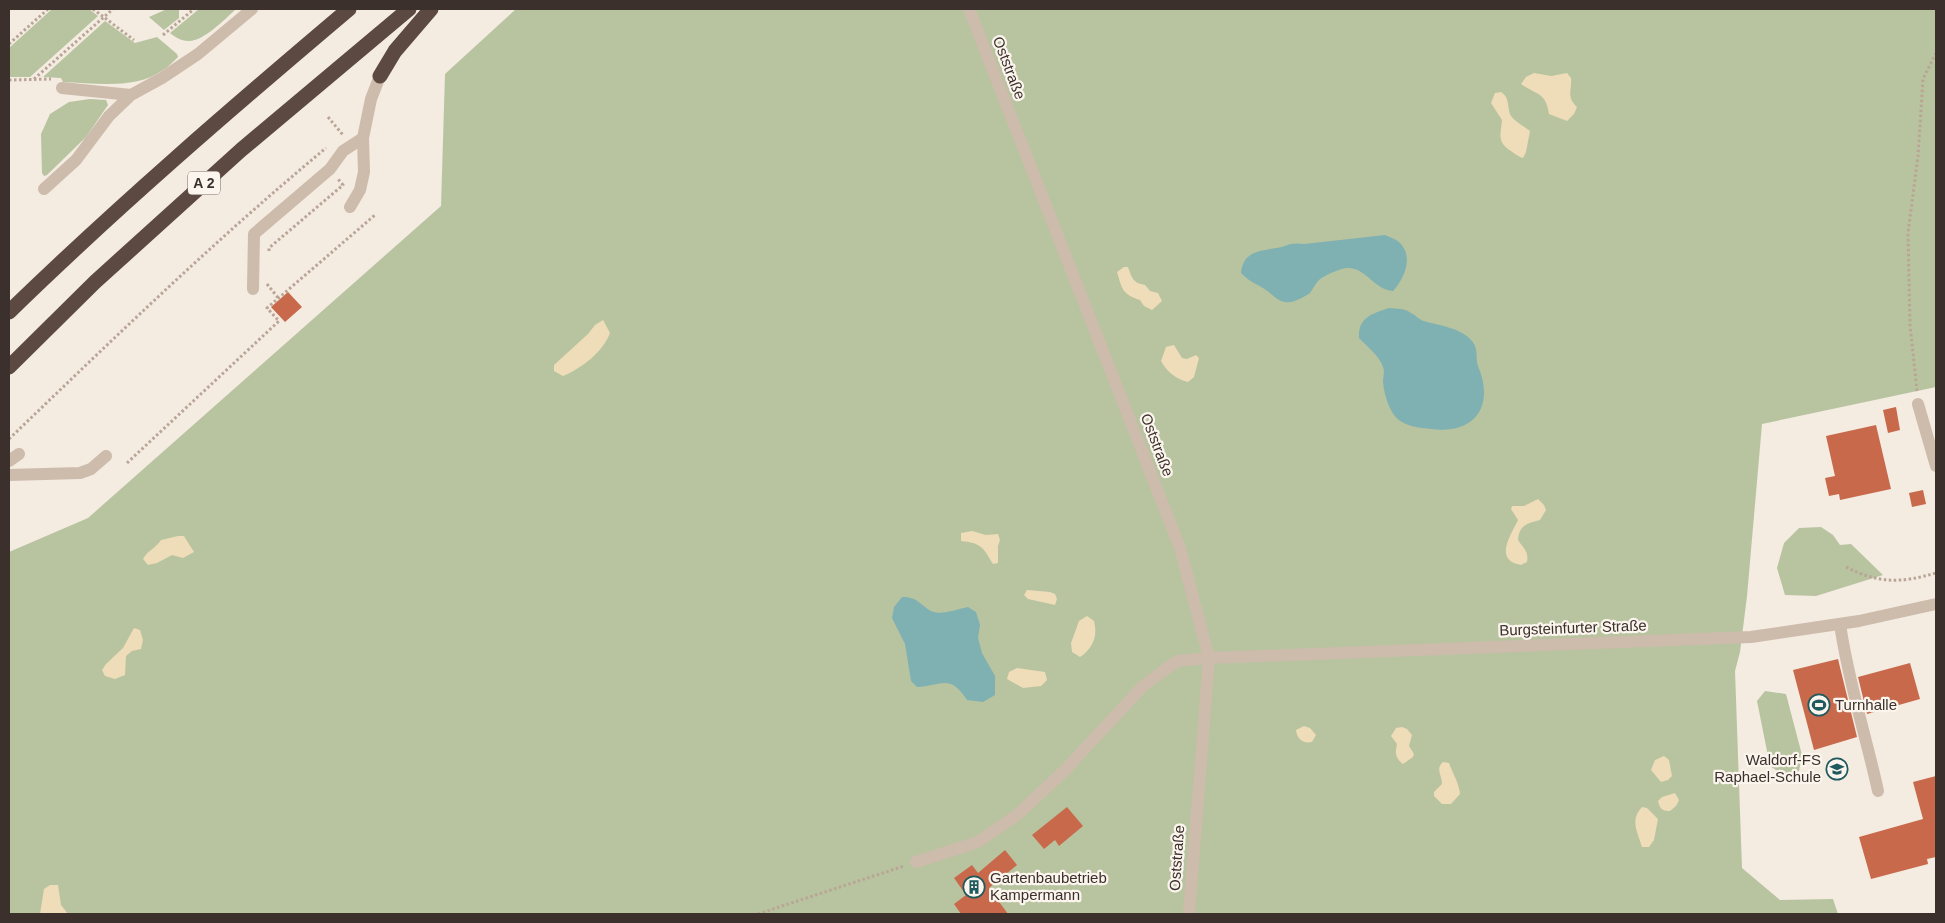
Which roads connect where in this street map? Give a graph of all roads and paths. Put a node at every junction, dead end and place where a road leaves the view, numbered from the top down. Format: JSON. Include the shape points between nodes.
{"nodes":[{"id":1,"x":48,"y":9,"type":"edge"},
{"id":2,"x":93,"y":9,"type":"edge"},
{"id":3,"x":113,"y":9,"type":"edge"},
{"id":4,"x":194,"y":9,"type":"edge"},
{"id":5,"x":252,"y":9,"type":"edge"},
{"id":6,"x":349,"y":9,"type":"edge"},
{"id":7,"x":409,"y":9,"type":"edge"},
{"id":8,"x":431,"y":9,"type":"edge"},
{"id":9,"x":969,"y":9,"type":"edge"},
{"id":10,"x":104,"y":18,"type":"junction"},
{"id":11,"x":163,"y":35,"type":"dead end"},
{"id":12,"x":134,"y":40,"type":"dead end"},
{"id":13,"x":9,"y":44,"type":"edge"},
{"id":14,"x":1936,"y":52,"type":"edge"},
{"id":15,"x":380,"y":76,"type":"joint"},
{"id":16,"x":34,"y":79,"type":"junction"},
{"id":17,"x":9,"y":80,"type":"edge"},
{"id":18,"x":62,"y":88,"type":"joint"},
{"id":19,"x":131,"y":95,"type":"junction"},
{"id":20,"x":328,"y":117,"type":"dead end"},
{"id":21,"x":363,"y":138,"type":"junction"},
{"id":22,"x":337,"y":140,"type":"dead end"},
{"id":23,"x":331,"y":145,"type":"dead end"},
{"id":24,"x":318,"y":155,"type":"junction"},
{"id":25,"x":330,"y":170,"type":"junction"},
{"id":26,"x":44,"y":189,"type":"dead end"},
{"id":27,"x":350,"y":207,"type":"dead end"},
{"id":28,"x":375,"y":214,"type":"dead end"},
{"id":29,"x":269,"y":258,"type":"dead end"},
{"id":30,"x":268,"y":276,"type":"dead end"},
{"id":31,"x":253,"y":289,"type":"dead end"},
{"id":32,"x":279,"y":298,"type":"junction"},
{"id":33,"x":9,"y":312,"type":"edge"},
{"id":34,"x":9,"y":367,"type":"edge"},
{"id":35,"x":1918,"y":404,"type":"joint"},
{"id":36,"x":9,"y":439,"type":"edge"},
{"id":37,"x":106,"y":456,"type":"dead end"},
{"id":38,"x":127,"y":463,"type":"dead end"},
{"id":39,"x":1936,"y":466,"type":"edge"},
{"id":40,"x":9,"y":475,"type":"edge"},
{"id":41,"x":1846,"y":567,"type":"dead end"},
{"id":42,"x":1936,"y":573,"type":"edge"},
{"id":43,"x":1936,"y":604,"type":"edge"},
{"id":44,"x":1840,"y":624,"type":"junction"},
{"id":45,"x":1209,"y":658,"type":"junction"},
{"id":46,"x":1878,"y":792,"type":"dead end"},
{"id":47,"x":916,"y":862,"type":"joint"},
{"id":48,"x":758,"y":914,"type":"edge"},
{"id":49,"x":1189,"y":914,"type":"edge"}],
"edges":[{"from":1,"to":13,"type":"path"},
{"from":2,"to":10,"type":"path"},
{"from":3,"to":10,"type":"path"},
{"from":4,"to":11,"type":"path"},
{"from":5,"to":19,"type":"street","via":[[198,54]]},
{"from":6,"to":33,"type":"highway","number":"A 2","via":[[69,253]]},
{"from":7,"to":34,"type":"highway","number":"A 2","via":[[241,150],[95,282]]},
{"from":8,"to":15,"type":"highway","via":[[395,51]]},
{"from":9,"to":45,"type":"street","name":"Oststraße","via":[[1180,548]]},
{"from":10,"to":12,"type":"path"},
{"from":10,"to":16,"type":"path"},
{"from":14,"to":35,"type":"path","via":[[1923,79],[1908,233],[1910,325]]},
{"from":15,"to":21,"type":"street","via":[[371,99]]},
{"from":16,"to":17,"type":"path"},
{"from":16,"to":18,"type":"path","via":[[55,79]]},
{"from":18,"to":19,"type":"street"},
{"from":19,"to":26,"type":"street","via":[[109,116],[76,160]]},
{"from":20,"to":22,"type":"path","via":[[343,134]]},
{"from":21,"to":25,"type":"street","via":[[343,151]]},
{"from":21,"to":27,"type":"street","via":[[364,172],[360,190]]},
{"from":23,"to":24,"type":"path"},
{"from":24,"to":25,"type":"path"},
{"from":24,"to":36,"type":"path","via":[[151,302]]},
{"from":25,"to":29,"type":"path","via":[[343,185],[269,248]]},
{"from":25,"to":31,"type":"street","via":[[254,234]]},
{"from":28,"to":32,"type":"path"},
{"from":30,"to":32,"type":"path","via":[[267,285]]},
{"from":32,"to":38,"type":"path","via":[[267,308],[279,321]]},
{"from":35,"to":39,"type":"street"},
{"from":37,"to":40,"type":"street","via":[[91,469],[80,473]]},
{"from":41,"to":42,"type":"path","via":[[1861,575],[1889,581],[1914,580]]},
{"from":43,"to":44,"type":"street","name":"Burgsteinfurter Straße"},
{"from":44,"to":45,"type":"street","name":"Burgsteinfurter Straße","via":[[1751,637]]},
{"from":44,"to":46,"type":"street","via":[[1846,664]]},
{"from":45,"to":47,"type":"street","name":"Burgsteinfurter Straße","via":[[1177,662],[1143,686],[1065,770],[1017,815],[978,842]]},
{"from":45,"to":49,"type":"street","name":"Oststraße"},
{"from":47,"to":48,"type":"path"}]}
